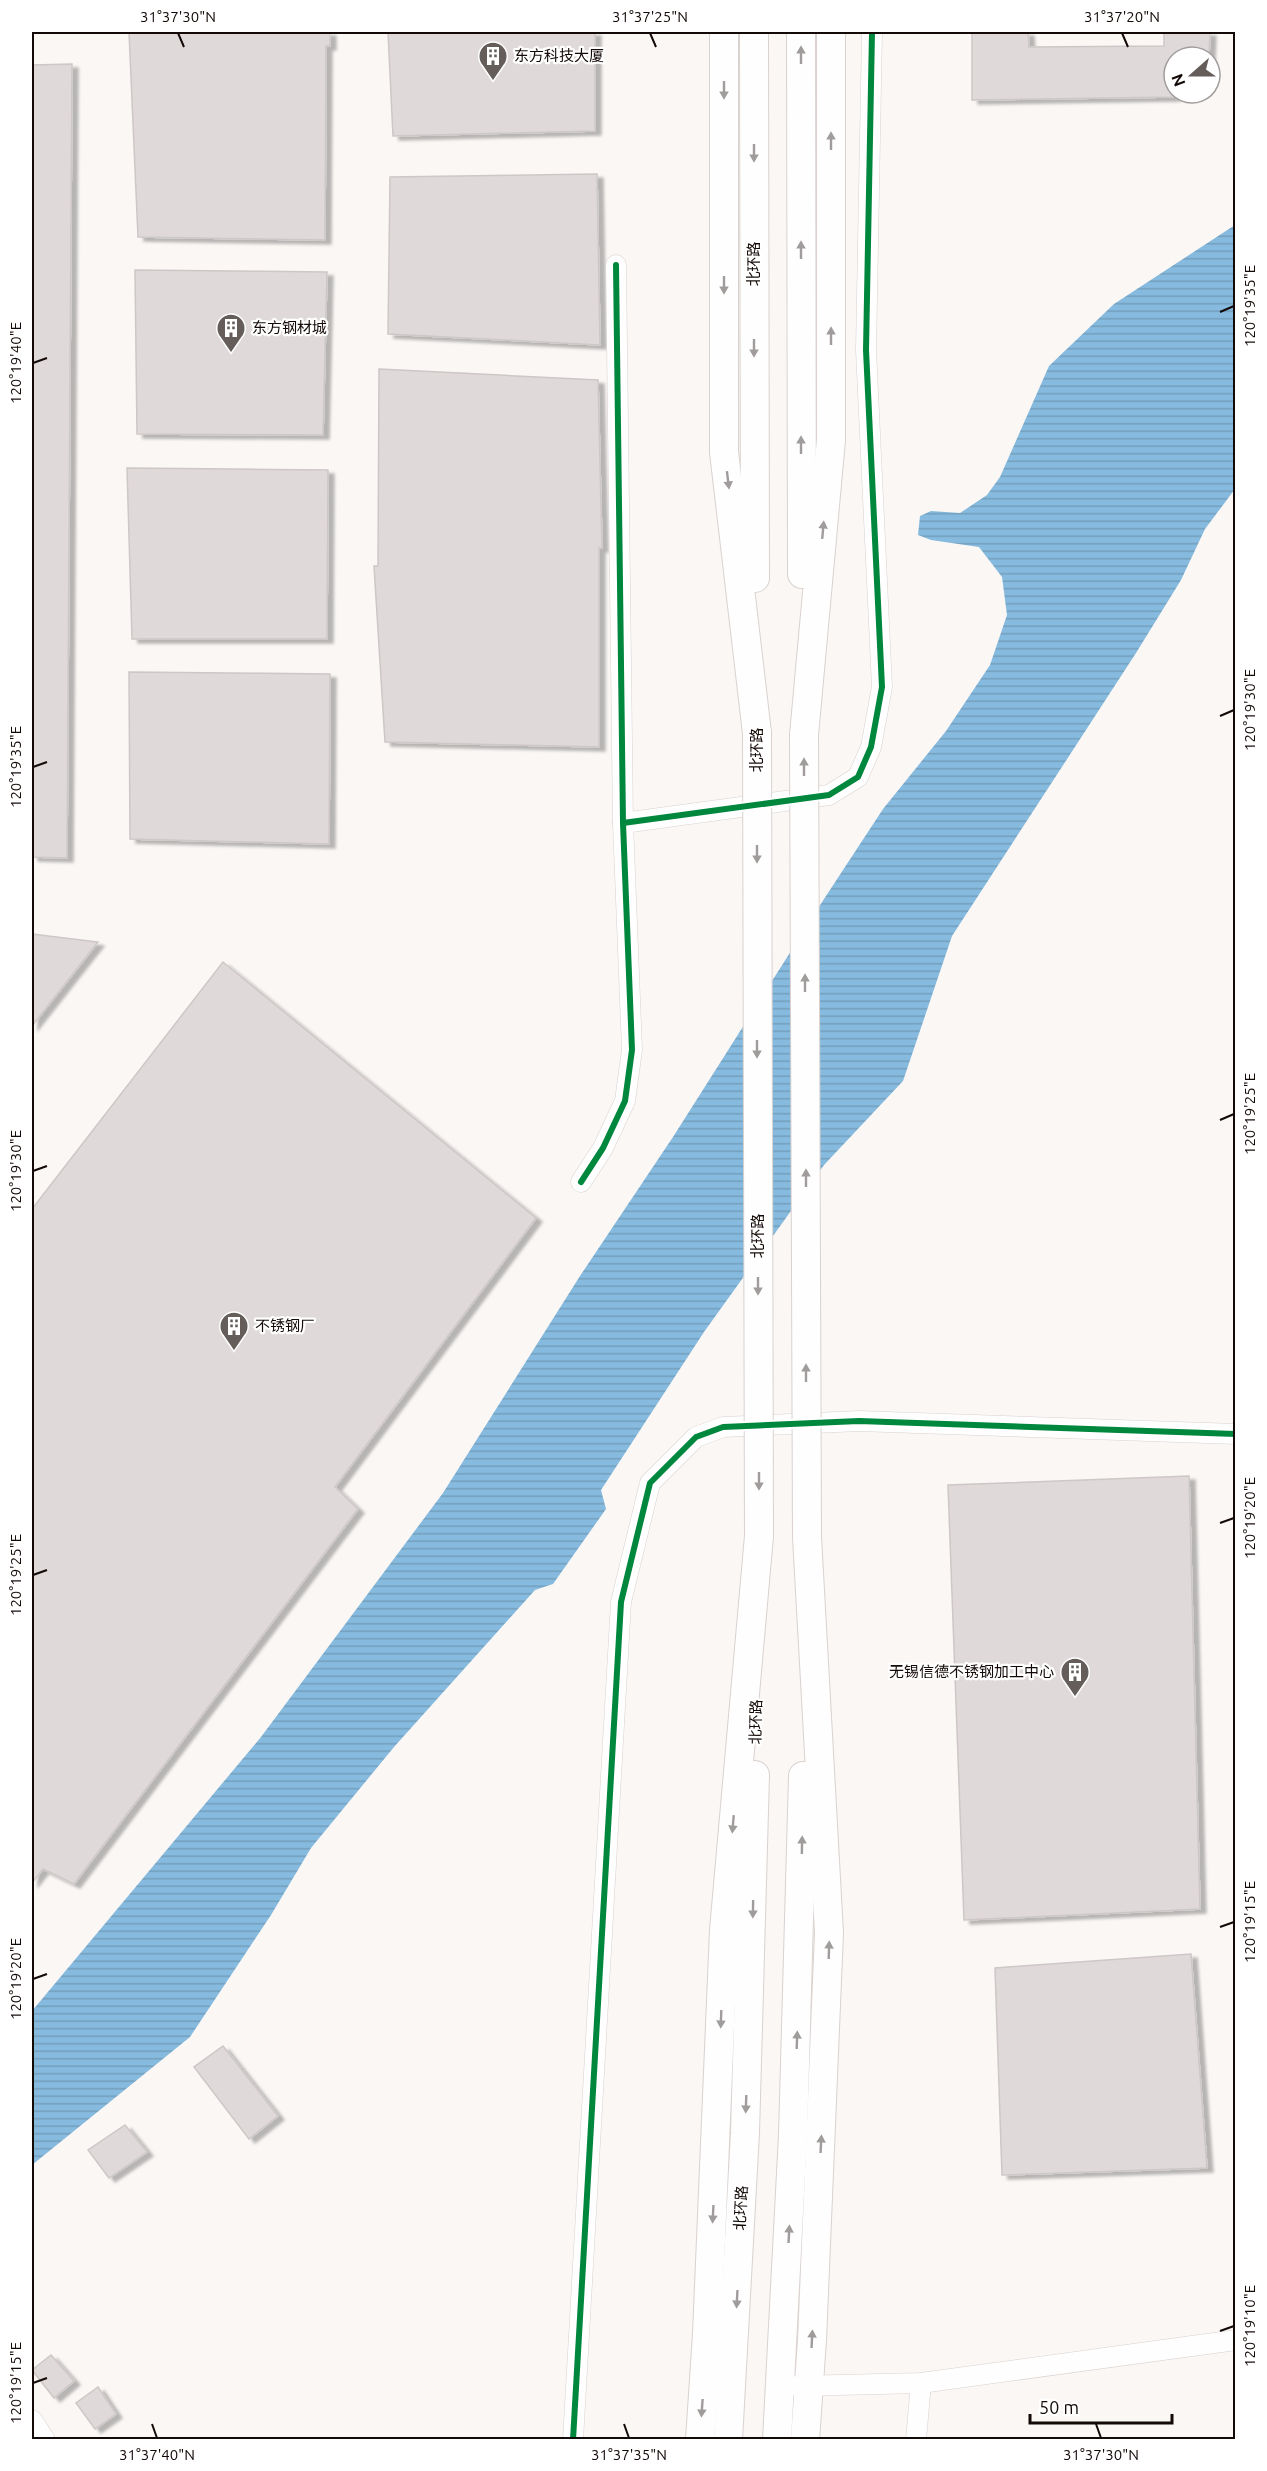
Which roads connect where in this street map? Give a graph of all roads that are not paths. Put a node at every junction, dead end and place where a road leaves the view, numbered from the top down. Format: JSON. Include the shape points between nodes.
{"nodes":[{"id":1,"x":724,"y":32,"type":"edge"},
{"id":2,"x":754,"y":32,"type":"edge"},
{"id":3,"x":801,"y":32,"type":"edge"},
{"id":4,"x":831,"y":32,"type":"edge"},
{"id":5,"x":872,"y":32,"type":"edge"},
{"id":6,"x":616,"y":266,"type":"dead end"},
{"id":7,"x":756,"y":733,"type":"junction"},
{"id":8,"x":804,"y":735,"type":"junction"},
{"id":9,"x":623,"y":823,"type":"junction"},
{"id":10,"x":581,"y":1182,"type":"dead end"},
{"id":11,"x":1236,"y":1434,"type":"edge"},
{"id":12,"x":759,"y":1536,"type":"junction"},
{"id":13,"x":807,"y":1537,"type":"junction"},
{"id":14,"x":1236,"y":2340,"type":"edge"},
{"id":15,"x":921,"y":2383,"type":"junction"},
{"id":16,"x":781,"y":2384,"type":"junction"},
{"id":17,"x":809,"y":2388,"type":"junction"},
{"id":18,"x":32,"y":2420,"type":"edge"},
{"id":19,"x":724,"y":2437,"type":"edge"},
{"id":20,"x":45,"y":2439,"type":"edge"},
{"id":21,"x":573,"y":2439,"type":"edge"},
{"id":22,"x":700,"y":2439,"type":"edge"},
{"id":23,"x":777,"y":2439,"type":"edge"},
{"id":24,"x":806,"y":2439,"type":"edge"},
{"id":25,"x":916,"y":2439,"type":"edge"}],
"edges":[{"from":1,"to":7,"type":"highway","one_way":true,"via":[[724,452]]},
{"from":2,"to":7,"type":"highway","name":"北环路","one_way":true},
{"from":8,"to":3,"type":"highway","one_way":true},
{"from":8,"to":4,"type":"highway","one_way":true,"via":[[831,440]]},
{"from":5,"to":9,"type":"street","via":[[866,350],[882,687],[871,747],[858,777],[829,795]]},
{"from":6,"to":9,"type":"street"},
{"from":7,"to":12,"type":"highway","name":"北环路","one_way":true,"bridge":true},
{"from":13,"to":8,"type":"highway","one_way":true,"bridge":true},
{"from":9,"to":10,"type":"street","via":[[632,1050],[625,1101],[603,1148]]},
{"from":11,"to":21,"type":"street","via":[[860,1420],[723,1427],[696,1437],[650,1483],[621,1602]]},
{"from":12,"to":19,"type":"highway","name":"北环路","one_way":true,"via":[[753,1931],[736,2323]]},
{"from":12,"to":22,"type":"highway","one_way":true,"via":[[724,1930]]},
{"from":16,"to":13,"type":"highway","one_way":true,"via":[[801,1932]]},
{"from":17,"to":13,"type":"highway","one_way":true,"via":[[830,1933]]},
{"from":14,"to":15,"type":"street"},
{"from":15,"to":17,"type":"street"},
{"from":15,"to":25,"type":"street"},
{"from":16,"to":17,"type":"street"},
{"from":16,"to":23,"type":"highway"},
{"from":17,"to":24,"type":"highway"},
{"from":18,"to":20,"type":"street"}]}
